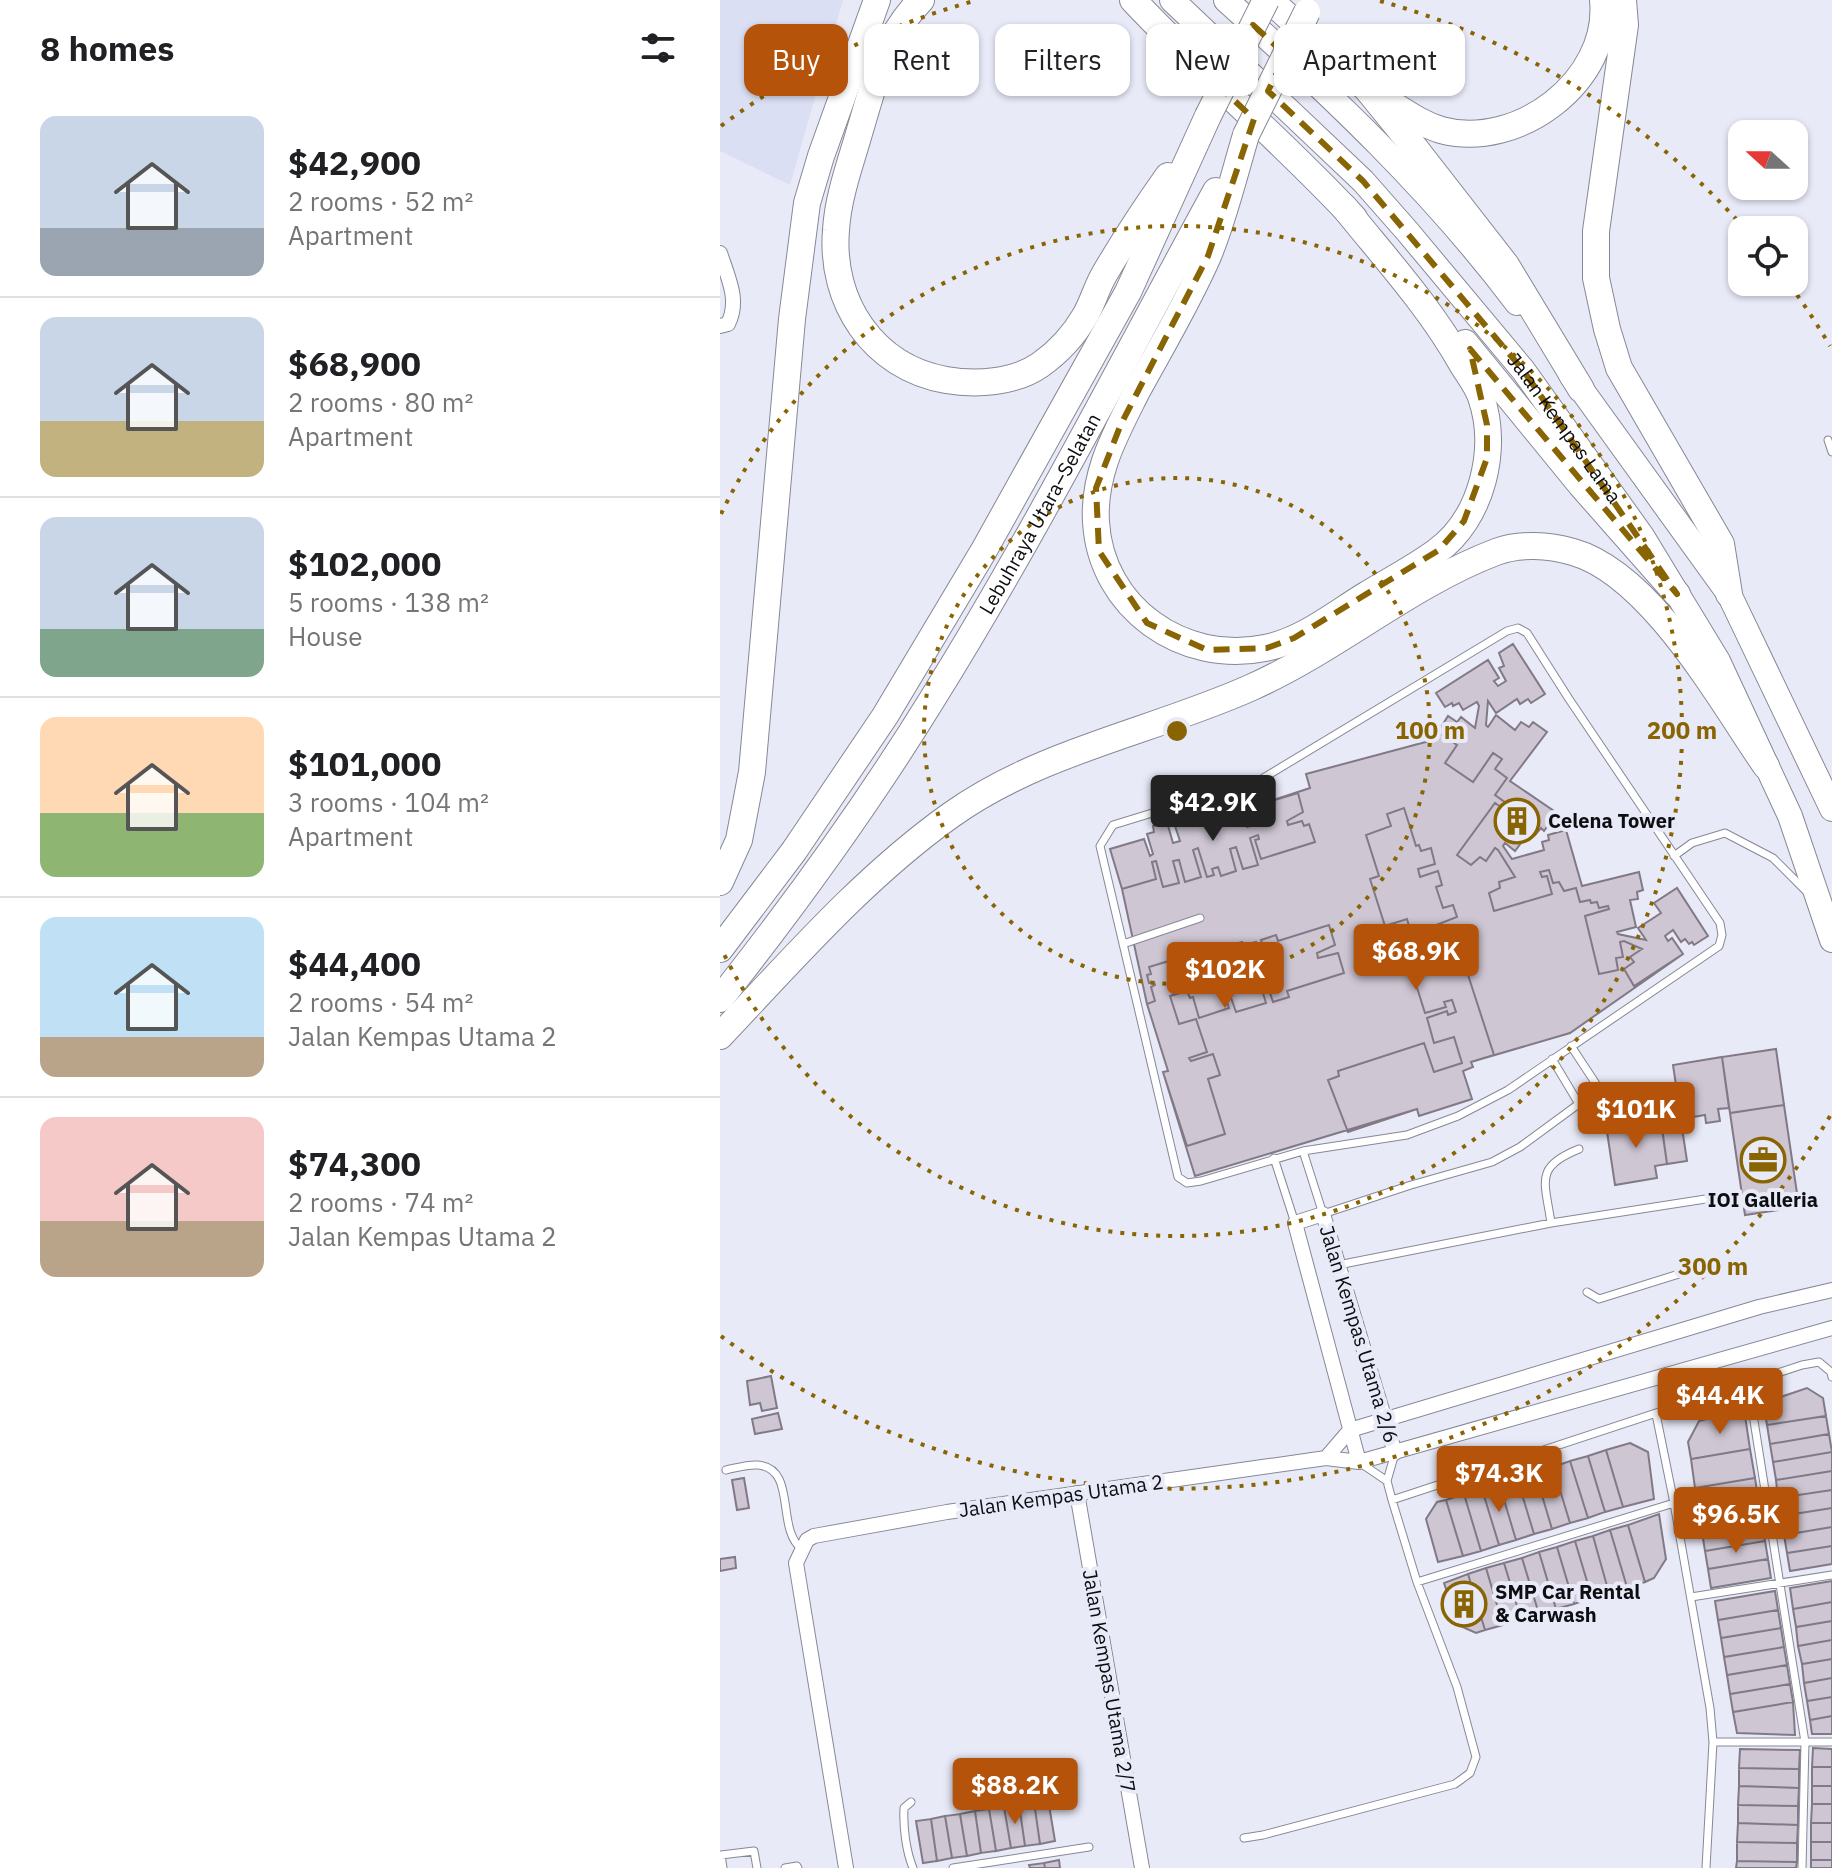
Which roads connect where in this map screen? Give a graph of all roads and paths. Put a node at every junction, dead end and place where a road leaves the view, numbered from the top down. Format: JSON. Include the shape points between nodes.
{"nodes":[{"id":1,"x":877,"y":0,"type":"edge"},
{"id":2,"x":921,"y":0,"type":"edge"},
{"id":3,"x":1111,"y":0,"type":"edge"},
{"id":4,"x":1133,"y":0,"type":"edge"},
{"id":5,"x":1172,"y":0,"type":"edge"},
{"id":6,"x":1226,"y":0,"type":"edge"},
{"id":7,"x":1268,"y":0,"type":"edge"},
{"id":8,"x":1603,"y":0,"type":"edge"},
{"id":9,"x":1623,"y":0,"type":"edge"},
{"id":10,"x":1310,"y":6,"type":"edge"},
{"id":11,"x":1155,"y":24,"type":"edge"},
{"id":12,"x":1295,"y":24,"type":"edge"},
{"id":13,"x":1146,"y":29,"type":"edge"},
{"id":14,"x":1229,"y":96,"type":"edge"},
{"id":15,"x":1373,"y":96,"type":"edge"},
{"id":16,"x":1378,"y":96,"type":"edge"},
{"id":17,"x":1208,"y":116,"type":"junction"},
{"id":18,"x":1246,"y":135,"type":"junction"},
{"id":19,"x":1344,"y":207,"type":"junction"},
{"id":20,"x":720,"y":253,"type":"edge"},
{"id":21,"x":720,"y":326,"type":"edge"},
{"id":22,"x":1581,"y":389,"type":"junction"},
{"id":23,"x":1828,"y":440,"type":"dead end"},
{"id":24,"x":1832,"y":452,"type":"edge"},
{"id":25,"x":1677,"y":594,"type":"junction"},
{"id":26,"x":1729,"y":594,"type":"junction"},
{"id":27,"x":1766,"y":766,"type":"junction"},
{"id":28,"x":1832,"y":809,"type":"edge"},
{"id":29,"x":1674,"y":856,"type":"junction"},
{"id":30,"x":720,"y":882,"type":"edge"},
{"id":31,"x":1823,"y":910,"type":"junction"},
{"id":32,"x":1200,"y":918,"type":"dead end"},
{"id":33,"x":1832,"y":940,"type":"edge"},
{"id":34,"x":1123,"y":944,"type":"junction"},
{"id":35,"x":720,"y":949,"type":"edge"},
{"id":36,"x":720,"y":999,"type":"edge"},
{"id":37,"x":720,"y":1036,"type":"edge"},
{"id":38,"x":1571,"y":1046,"type":"junction"},
{"id":39,"x":1552,"y":1059,"type":"junction"},
{"id":40,"x":1579,"y":1104,"type":"junction"},
{"id":41,"x":1579,"y":1149,"type":"dead end"},
{"id":42,"x":1303,"y":1151,"type":"junction"},
{"id":43,"x":1274,"y":1158,"type":"junction"},
{"id":44,"x":1725,"y":1196,"type":"dead end"},
{"id":45,"x":1323,"y":1214,"type":"junction"},
{"id":46,"x":1295,"y":1223,"type":"junction"},
{"id":47,"x":1551,"y":1223,"type":"junction"},
{"id":48,"x":1714,"y":1263,"type":"dead end"},
{"id":49,"x":1337,"y":1266,"type":"junction"},
{"id":50,"x":1832,"y":1290,"type":"edge"},
{"id":51,"x":1587,"y":1292,"type":"dead end"},
{"id":52,"x":1832,"y":1328,"type":"edge"},
{"id":53,"x":1832,"y":1377,"type":"edge"},
{"id":54,"x":1748,"y":1383,"type":"junction"},
{"id":55,"x":1656,"y":1414,"type":"junction"},
{"id":56,"x":1384,"y":1421,"type":"junction"},
{"id":57,"x":1350,"y":1430,"type":"junction"},
{"id":58,"x":1395,"y":1453,"type":"junction"},
{"id":59,"x":1326,"y":1458,"type":"junction"},
{"id":60,"x":1359,"y":1462,"type":"junction"},
{"id":61,"x":726,"y":1470,"type":"dead end"},
{"id":62,"x":1387,"y":1481,"type":"junction"},
{"id":63,"x":1077,"y":1493,"type":"junction"},
{"id":64,"x":1392,"y":1500,"type":"junction"},
{"id":65,"x":1674,"y":1503,"type":"junction"},
{"id":66,"x":802,"y":1549,"type":"junction"},
{"id":67,"x":1832,"y":1575,"type":"edge"},
{"id":68,"x":1417,"y":1582,"type":"junction"},
{"id":69,"x":1781,"y":1584,"type":"junction"},
{"id":70,"x":1691,"y":1597,"type":"junction"},
{"id":71,"x":1713,"y":1742,"type":"junction"},
{"id":72,"x":1805,"y":1742,"type":"junction"},
{"id":73,"x":1832,"y":1742,"type":"edge"},
{"id":74,"x":911,"y":1802,"type":"dead end"},
{"id":75,"x":1244,"y":1838,"type":"dead end"},
{"id":76,"x":1089,"y":1847,"type":"dead end"},
{"id":77,"x":720,"y":1855,"type":"edge"},
{"id":78,"x":723,"y":1868,"type":"edge"},
{"id":79,"x":757,"y":1868,"type":"edge"},
{"id":80,"x":785,"y":1868,"type":"edge"},
{"id":81,"x":798,"y":1868,"type":"edge"},
{"id":82,"x":846,"y":1868,"type":"edge"},
{"id":83,"x":913,"y":1868,"type":"edge"},
{"id":84,"x":953,"y":1868,"type":"edge"},
{"id":85,"x":1142,"y":1868,"type":"edge"},
{"id":86,"x":1706,"y":1868,"type":"edge"},
{"id":87,"x":1802,"y":1868,"type":"edge"}],
"edges":[{"from":1,"to":30,"type":"highway","via":[[807,203],[752,772],[739,840]]},
{"from":2,"to":17,"type":"highway","via":[[882,54],[843,188],[836,276],[872,342],[903,365],[935,378],[965,383],[1015,377],[1061,348],[1084,318],[1138,218]]},
{"from":3,"to":13,"type":"highway"},
{"from":4,"to":11,"type":"highway"},
{"from":5,"to":25,"type":"main road","name":"Jalan Kempas Lama","via":[[1363,181],[1407,231],[1523,370],[1642,536]]},
{"from":6,"to":22,"type":"main road","name":"Jalan Kempas Lama","via":[[1412,176],[1495,273]]},
{"from":7,"to":12,"type":"highway"},
{"from":7,"to":17,"type":"highway","name":"Lebuhraya Utara–Selatan","bridge":true},
{"from":8,"to":16,"type":"highway","via":[[1598,43],[1582,72],[1562,97],[1532,119],[1502,131],[1442,130]]},
{"from":9,"to":26,"type":"highway","via":[[1625,25],[1596,231],[1596,278],[1619,368],[1721,544]]},
{"from":10,"to":18,"type":"highway","name":"Lebuhraya Utara–Selatan","bridge":true},
{"from":14,"to":19,"type":"highway"},
{"from":15,"to":22,"type":"highway","via":[[1506,265]]},
{"from":17,"to":35,"type":"highway","name":"Lebuhraya Utara–Selatan","via":[[1128,292],[983,552],[877,728]]},
{"from":18,"to":19,"type":"highway","via":[[1208,256],[1105,457],[1096,488],[1099,551],[1109,574],[1147,623],[1179,641],[1207,650],[1238,651],[1294,638],[1439,550],[1464,521],[1481,488],[1487,425],[1480,395],[1446,335]]},
{"from":18,"to":36,"type":"highway","name":"Lebuhraya Utara–Selatan","via":[[933,698]]},
{"from":19,"to":25,"type":"highway"},
{"from":20,"to":21,"type":"street","via":[[735,299],[728,324]]},
{"from":22,"to":26,"type":"main road","name":"Jalan Kempas Lama"},
{"from":23,"to":24,"type":"lane"},
{"from":25,"to":27,"type":"main road","name":"Jalan Kempas Lama","via":[[1718,661]]},
{"from":26,"to":28,"type":"main road","name":"Jalan Kempas Lama"},
{"from":27,"to":31,"type":"main road","name":"Jalan Kempas Lama"},
{"from":27,"to":37,"type":"highway","via":[[1676,635],[1614,570],[1549,547],[1499,551],[1249,688],[1032,769],[980,797],[886,867]]},
{"from":29,"to":31,"type":"lane","via":[[1692,843],[1725,833],[1773,858]]},
{"from":29,"to":34,"type":"lane","via":[[1527,633],[1514,629],[1260,780],[1113,825],[1100,846]]},
{"from":29,"to":38,"type":"lane","via":[[1720,923],[1719,946]]},
{"from":31,"to":33,"type":"main road","name":"Jalan Kempas Lama"},
{"from":32,"to":34,"type":"lane"},
{"from":34,"to":43,"type":"lane","via":[[1178,1177],[1187,1183],[1201,1181]]},
{"from":38,"to":39,"type":"lane"},
{"from":38,"to":40,"type":"lane","via":[[1596,1087]]},
{"from":39,"to":40,"type":"lane"},
{"from":39,"to":42,"type":"lane","via":[[1508,1090],[1407,1135]]},
{"from":40,"to":45,"type":"lane","name":"Jalan Kempas Utama 2/6","via":[[1492,1162]]},
{"from":41,"to":47,"type":"lane","via":[[1547,1170]]},
{"from":42,"to":43,"type":"lane"},
{"from":42,"to":45,"type":"lane","name":"Jalan Kempas Utama 2/6"},
{"from":43,"to":46,"type":"lane","name":"Jalan Kempas Utama 2/6"},
{"from":44,"to":47,"type":"lane"},
{"from":45,"to":46,"type":"street","name":"Jalan Kempas Utama 2/6"},
{"from":45,"to":49,"type":"street","name":"Jalan Kempas Utama 2/6"},
{"from":46,"to":57,"type":"street","name":"Jalan Kempas Utama 2/6"},
{"from":47,"to":49,"type":"lane"},
{"from":48,"to":51,"type":"lane","via":[[1599,1299]]},
{"from":49,"to":56,"type":"street","name":"Jalan Kempas Utama 2/6"},
{"from":50,"to":56,"type":"street","via":[[1759,1307]]},
{"from":52,"to":58,"type":"street"},
{"from":53,"to":54,"type":"lane","via":[[1819,1362]]},
{"from":54,"to":55,"type":"lane"},
{"from":54,"to":69,"type":"lane"},
{"from":55,"to":64,"type":"lane"},
{"from":55,"to":65,"type":"lane"},
{"from":56,"to":57,"type":"street"},
{"from":56,"to":58,"type":"street","name":"Jalan Kempas Utama 2/6"},
{"from":57,"to":59,"type":"street","name":"Jalan Kempas Utama 2/6"},
{"from":57,"to":60,"type":"street","name":"Jalan Kempas Utama 2/6"},
{"from":58,"to":60,"type":"street"},
{"from":58,"to":62,"type":"lane"},
{"from":59,"to":60,"type":"street","name":"Jalan Kempas Utama 2"},
{"from":59,"to":63,"type":"street","name":"Jalan Kempas Utama 2"},
{"from":60,"to":62,"type":"lane"},
{"from":61,"to":66,"type":"lane","via":[[758,1465],[770,1470],[782,1484],[789,1534]]},
{"from":62,"to":64,"type":"lane"},
{"from":63,"to":66,"type":"street","name":"Jalan Kempas Utama 2","via":[[827,1533],[814,1536]]},
{"from":63,"to":85,"type":"street","name":"Jalan Kempas Utama 2/7"},
{"from":64,"to":68,"type":"lane"},
{"from":65,"to":68,"type":"lane"},
{"from":65,"to":70,"type":"lane"},
{"from":66,"to":82,"type":"street","via":[[796,1563]]},
{"from":67,"to":69,"type":"lane"},
{"from":68,"to":75,"type":"lane","via":[[1457,1687],[1476,1757],[1470,1773],[1455,1784]]},
{"from":69,"to":70,"type":"lane"},
{"from":69,"to":72,"type":"lane"},
{"from":70,"to":71,"type":"lane"},
{"from":71,"to":72,"type":"lane"},
{"from":71,"to":86,"type":"lane"},
{"from":72,"to":73,"type":"lane"},
{"from":72,"to":87,"type":"lane"},
{"from":74,"to":83,"type":"lane","via":[[904,1817]]},
{"from":76,"to":84,"type":"lane"},
{"from":77,"to":78,"type":"lane"},
{"from":77,"to":79,"type":"lane","via":[[754,1851]]},
{"from":80,"to":81,"type":"lane"}]}
